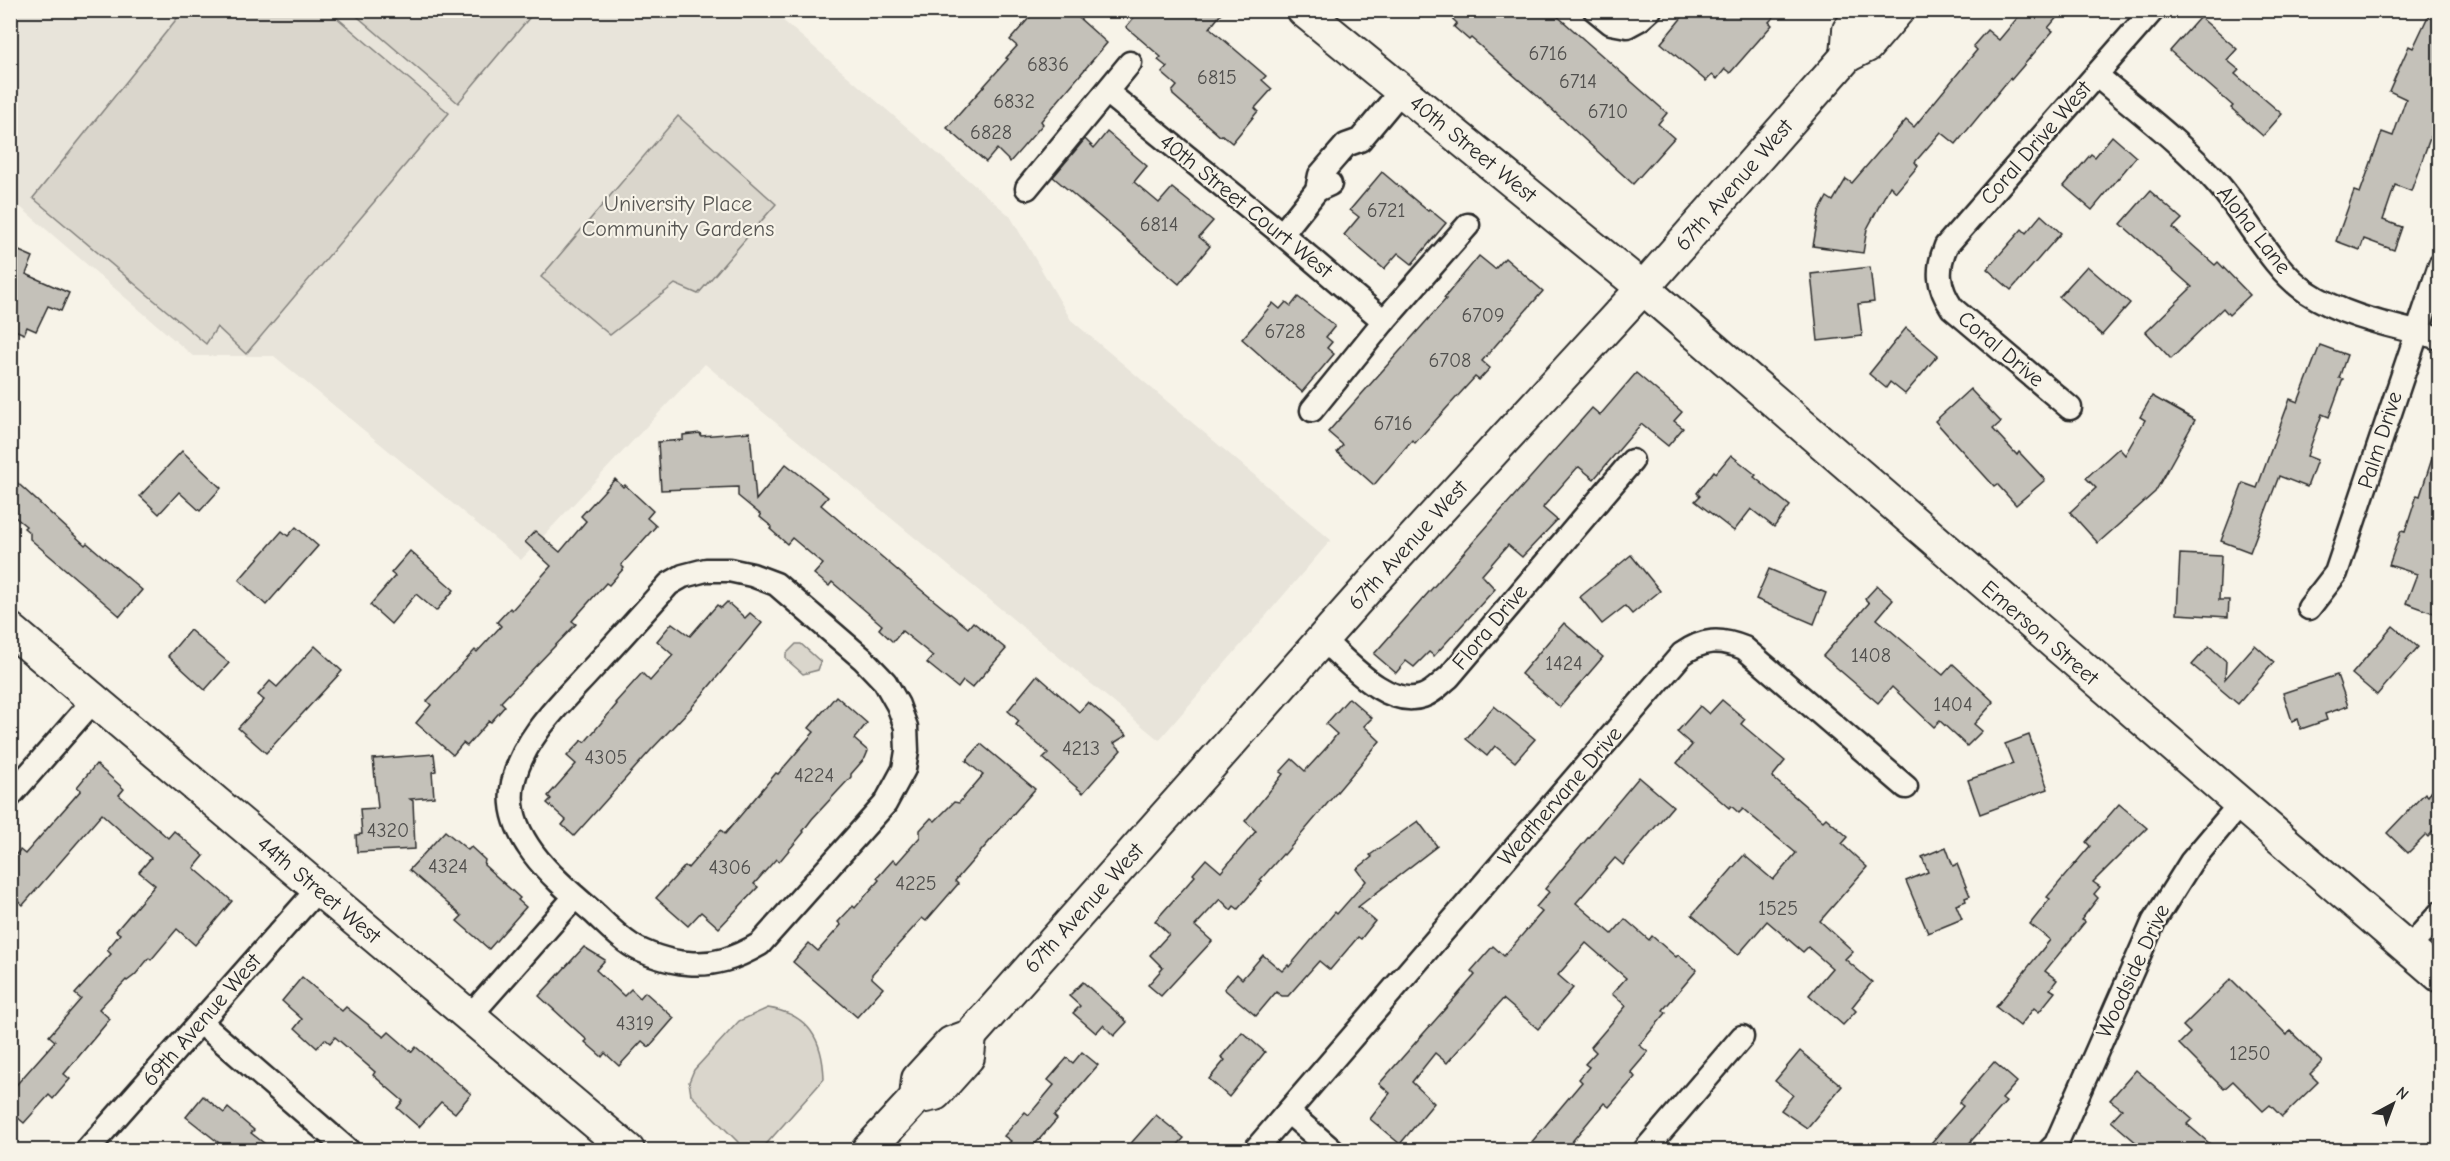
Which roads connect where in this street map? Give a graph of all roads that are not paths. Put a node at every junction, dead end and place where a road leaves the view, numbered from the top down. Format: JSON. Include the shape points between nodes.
{"nodes":[{"id":1,"x":1303,"y":10,"type":"edge"},
{"id":2,"x":1595,"y":10,"type":"edge"},
{"id":3,"x":1650,"y":10,"type":"edge"},
{"id":4,"x":1867,"y":10,"type":"edge"},
{"id":5,"x":1898,"y":10,"type":"edge"},
{"id":6,"x":2153,"y":10,"type":"edge"},
{"id":7,"x":1847,"y":56,"type":"junction"},
{"id":8,"x":1130,"y":63,"type":"dead end"},
{"id":9,"x":2096,"y":75,"type":"junction"},
{"id":10,"x":1401,"y":90,"type":"junction"},
{"id":11,"x":1107,"y":92,"type":"junction"},
{"id":12,"x":1027,"y":188,"type":"dead end"},
{"id":13,"x":1468,"y":225,"type":"dead end"},
{"id":14,"x":1282,"y":234,"type":"junction"},
{"id":15,"x":2439,"y":266,"type":"edge"},
{"id":16,"x":1940,"y":284,"type":"joint"},
{"id":17,"x":1643,"y":288,"type":"junction"},
{"id":18,"x":1384,"y":321,"type":"junction"},
{"id":19,"x":2415,"y":332,"type":"junction"},
{"id":20,"x":2439,"y":338,"type":"edge"},
{"id":21,"x":2070,"y":408,"type":"dead end"},
{"id":22,"x":1312,"y":410,"type":"dead end"},
{"id":23,"x":1632,"y":461,"type":"dead end"},
{"id":24,"x":2310,"y":608,"type":"dead end"},
{"id":25,"x":10,"y":628,"type":"edge"},
{"id":26,"x":1323,"y":640,"type":"junction"},
{"id":27,"x":94,"y":700,"type":"junction"},
{"id":28,"x":1906,"y":787,"type":"dead end"},
{"id":29,"x":10,"y":796,"type":"edge"},
{"id":30,"x":2239,"y":805,"type":"junction"},
{"id":31,"x":318,"y":889,"type":"junction"},
{"id":32,"x":575,"y":897,"type":"junction"},
{"id":33,"x":2439,"y":913,"type":"edge"},
{"id":34,"x":2408,"y":950,"type":"junction"},
{"id":35,"x":2439,"y":976,"type":"edge"},
{"id":36,"x":469,"y":1017,"type":"junction"},
{"id":37,"x":200,"y":1022,"type":"junction"},
{"id":38,"x":1742,"y":1037,"type":"dead end"},
{"id":39,"x":1288,"y":1112,"type":"junction"},
{"id":40,"x":2054,"y":1149,"type":"edge"},
{"id":41,"x":87,"y":1150,"type":"edge"},
{"id":42,"x":348,"y":1150,"type":"edge"},
{"id":43,"x":628,"y":1150,"type":"edge"},
{"id":44,"x":868,"y":1150,"type":"edge"},
{"id":45,"x":1255,"y":1150,"type":"edge"},
{"id":46,"x":1332,"y":1150,"type":"edge"},
{"id":47,"x":1645,"y":1150,"type":"edge"}],
"edges":[{"from":1,"to":10,"type":"street","name":"40th Street West"},
{"from":2,"to":3,"type":"street","via":[[1611,23],[1627,26]]},
{"from":4,"to":7,"type":"street","via":[[1849,30]]},
{"from":5,"to":7,"type":"street","name":"67th Avenue West","via":[[1867,46]]},
{"from":6,"to":9,"type":"street","name":"Coral Drive West"},
{"from":7,"to":17,"type":"street","name":"67th Avenue West"},
{"from":8,"to":11,"type":"street"},
{"from":9,"to":16,"type":"street","name":"Coral Drive West","via":[[1946,246],[1939,262]]},
{"from":9,"to":19,"type":"street","name":"Aloha Lane","via":[[2197,162],[2304,291],[2346,312]]},
{"from":10,"to":14,"type":"street","via":[[1360,140],[1346,145],[1320,175],[1317,190]]},
{"from":10,"to":17,"type":"street","name":"40th Street West"},
{"from":11,"to":12,"type":"street"},
{"from":11,"to":14,"type":"street","name":"40th Street Court West"},
{"from":13,"to":18,"type":"street"},
{"from":14,"to":18,"type":"street","name":"40th Street Court West"},
{"from":15,"to":19,"type":"street","name":"Palm Drive"},
{"from":16,"to":21,"type":"street","name":"Coral Drive","via":[[1952,308]]},
{"from":17,"to":26,"type":"street","name":"67th Avenue West"},
{"from":17,"to":30,"type":"street","name":"Emerson Street"},
{"from":18,"to":22,"type":"street"},
{"from":19,"to":20,"type":"street","name":"Aloha Lane"},
{"from":19,"to":24,"type":"street","name":"Palm Drive","via":[[2336,573]]},
{"from":23,"to":26,"type":"street","name":"Flora Drive","via":[[1433,691],[1413,699],[1385,692]]},
{"from":25,"to":27,"type":"street","name":"44th Street West"},
{"from":26,"to":44,"type":"street","name":"67th Avenue West","via":[[970,1036],[951,1043],[918,1079],[916,1098]]},
{"from":27,"to":29,"type":"street"},
{"from":27,"to":31,"type":"street","name":"44th Street West"},
{"from":28,"to":39,"type":"street","name":"Weathervane Drive","via":[[1744,648],[1729,641],[1712,640],[1696,645],[1682,654]]},
{"from":30,"to":34,"type":"street","name":"Emerson Street"},
{"from":30,"to":40,"type":"street","name":"Woodside Drive","via":[[2191,862],[2154,921]]},
{"from":31,"to":36,"type":"street","name":"44th Street West"},
{"from":31,"to":37,"type":"street","name":"69th Avenue West"},
{"from":32,"to":32,"type":"street","via":[[631,946],[667,959],[724,962],[760,944],[885,804],[904,769],[906,728],[885,682],[776,584],[729,570],[706,570],[669,584],[540,726],[513,784],[512,805],[528,846],[543,867]]},
{"from":32,"to":36,"type":"street"},
{"from":33,"to":34,"type":"street"},
{"from":34,"to":35,"type":"street","name":"Emerson Street"},
{"from":36,"to":43,"type":"street","name":"44th Street West"},
{"from":37,"to":41,"type":"street","name":"69th Avenue West"},
{"from":37,"to":42,"type":"street"},
{"from":38,"to":47,"type":"street"},
{"from":39,"to":45,"type":"street","name":"Weathervane Drive"},
{"from":39,"to":46,"type":"street"}]}
